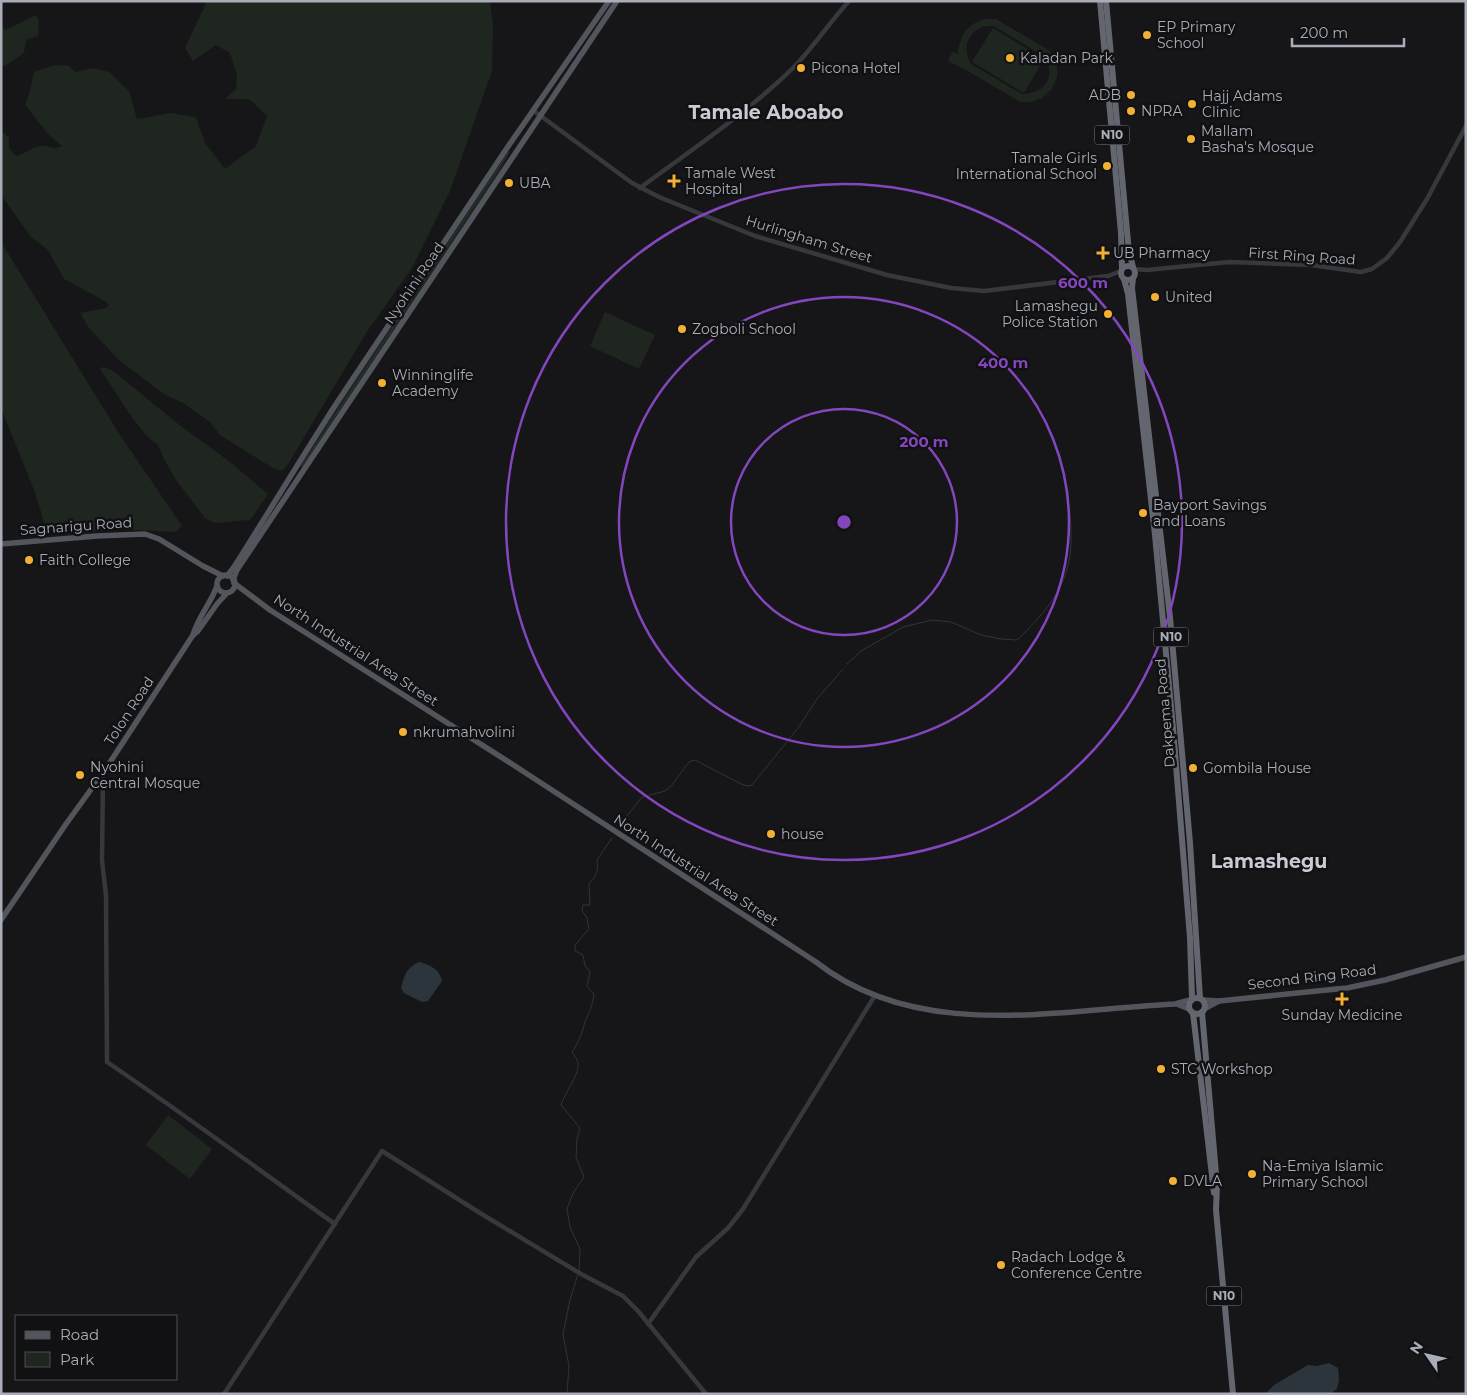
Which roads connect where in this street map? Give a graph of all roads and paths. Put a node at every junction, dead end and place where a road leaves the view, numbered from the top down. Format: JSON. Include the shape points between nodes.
{"nodes":[{"id":1,"x":609,"y":1,"type":"edge"},
{"id":2,"x":617,"y":1,"type":"edge"},
{"id":3,"x":849,"y":1,"type":"edge"},
{"id":4,"x":1100,"y":1,"type":"edge"},
{"id":5,"x":1106,"y":1,"type":"edge"},
{"id":6,"x":534,"y":111,"type":"junction"},
{"id":7,"x":540,"y":116,"type":"junction"},
{"id":8,"x":1466,"y":126,"type":"edge"},
{"id":9,"x":507,"y":148,"type":"junction"},
{"id":10,"x":515,"y":154,"type":"junction"},
{"id":11,"x":640,"y":188,"type":"junction"},
{"id":12,"x":1134,"y":273,"type":"junction"},
{"id":13,"x":1122,"y":274,"type":"junction"},
{"id":14,"x":1,"y":544,"type":"edge"},
{"id":15,"x":203,"y":566,"type":"junction"},
{"id":16,"x":225,"y":576,"type":"junction"},
{"id":17,"x":234,"y":581,"type":"junction"},
{"id":18,"x":217,"y":585,"type":"junction"},
{"id":19,"x":229,"y":592,"type":"junction"},
{"id":20,"x":251,"y":596,"type":"junction"},
{"id":21,"x":193,"y":635,"type":"junction"},
{"id":22,"x":103,"y":774,"type":"junction"},
{"id":23,"x":1,"y":920,"type":"edge"},
{"id":24,"x":1466,"y":957,"type":"edge"},
{"id":25,"x":874,"y":997,"type":"junction"},
{"id":26,"x":1191,"y":999,"type":"junction"},
{"id":27,"x":1201,"y":999,"type":"junction"},
{"id":28,"x":1219,"y":1001,"type":"junction"},
{"id":29,"x":1175,"y":1004,"type":"junction"},
{"id":30,"x":1203,"y":1010,"type":"junction"},
{"id":31,"x":1191,"y":1011,"type":"junction"},
{"id":32,"x":1208,"y":1124,"type":"junction"},
{"id":33,"x":335,"y":1224,"type":"junction"},
{"id":34,"x":648,"y":1324,"type":"junction"},
{"id":35,"x":224,"y":1394,"type":"edge"},
{"id":36,"x":706,"y":1394,"type":"edge"},
{"id":37,"x":1232,"y":1394,"type":"edge"}],
"edges":[{"from":1,"to":6,"type":"main road","name":"Nyohini Road"},
{"from":2,"to":7,"type":"main road","name":"Nyohini Road"},
{"from":3,"to":11,"type":"street","via":[[791,70]]},
{"from":4,"to":13,"type":"highway","name":"Dakpema Road","number":"N10","via":[[1122,233]]},
{"from":5,"to":12,"type":"highway","name":"Dakpema Road","number":"N10","via":[[1129,252]]},
{"from":6,"to":7,"type":"street","name":"Hurlingham Street"},
{"from":6,"to":9,"type":"main road","name":"Nyohini Road"},
{"from":7,"to":10,"type":"main road","name":"Nyohini Road"},
{"from":7,"to":11,"type":"street","name":"Hurlingham Street"},
{"from":8,"to":12,"type":"street","name":"First Ring Road","via":[[1400,242],[1372,269],[1361,272],[1310,265],[1229,262]]},
{"from":9,"to":10,"type":"main road","via":[[513,148]]},
{"from":9,"to":16,"type":"main road","name":"Nyohini Road","via":[[311,443],[234,567]]},
{"from":10,"to":17,"type":"main road","name":"Nyohini Road","via":[[237,570]]},
{"from":11,"to":13,"type":"street","name":"Hurlingham Street","via":[[754,236],[926,284],[984,291]]},
{"from":12,"to":13,"type":"highway","via":[[1129,280]]},
{"from":12,"to":13,"type":"highway","via":[[1128,265]]},
{"from":12,"to":27,"type":"highway","name":"Dakpema Road","number":"N10","via":[[1132,288],[1170,617]]},
{"from":13,"to":26,"type":"highway","name":"Dakpema Road","number":"N10","via":[[1128,294],[1162,606],[1182,827]]},
{"from":14,"to":15,"type":"main road","name":"Sagnarigu Road","via":[[136,534],[159,539]]},
{"from":15,"to":16,"type":"main road","name":"Sagnarigu Road"},
{"from":15,"to":18,"type":"main road","name":"Sagnarigu Road"},
{"from":16,"to":17,"type":"main road"},
{"from":16,"to":18,"type":"main road"},
{"from":17,"to":19,"type":"main road","via":[[234,588]]},
{"from":17,"to":20,"type":"main road","name":"North Industrial Area Street"},
{"from":18,"to":19,"type":"main road","via":[[222,592]]},
{"from":18,"to":21,"type":"main road"},
{"from":19,"to":20,"type":"main road","name":"North Industrial Area Street"},
{"from":19,"to":21,"type":"main road"},
{"from":20,"to":25,"type":"main road","name":"North Industrial Area Street","via":[[836,977]]},
{"from":21,"to":22,"type":"main road","name":"Tolon Road"},
{"from":22,"to":23,"type":"main road","name":"Tolon Road"},
{"from":22,"to":33,"type":"street","via":[[107,1062]]},
{"from":24,"to":28,"type":"main road","name":"Second Ring Road","via":[[1366,984]]},
{"from":25,"to":29,"type":"main road","name":"North Industrial Area Street","via":[[942,1012],[988,1016]]},
{"from":25,"to":34,"type":"street","via":[[743,1209],[728,1228],[696,1257]]},
{"from":26,"to":27,"type":"highway"},
{"from":26,"to":29,"type":"main road","name":"North Industrial Area Street"},
{"from":26,"to":31,"type":"highway","number":"N10"},
{"from":27,"to":28,"type":"main road","name":"Second Ring Road"},
{"from":27,"to":30,"type":"highway","number":"N10","via":[[1205,1004]]},
{"from":28,"to":30,"type":"main road","name":"Second Ring Road"},
{"from":29,"to":31,"type":"main road","name":"North Industrial Area Street"},
{"from":30,"to":31,"type":"highway","via":[[1199,1014]]},
{"from":30,"to":32,"type":"highway","number":"N10"},
{"from":31,"to":32,"type":"highway","number":"N10"},
{"from":32,"to":37,"type":"highway","number":"N10"},
{"from":33,"to":34,"type":"street","via":[[382,1151],[580,1274],[623,1296]]},
{"from":33,"to":35,"type":"street"},
{"from":34,"to":36,"type":"street"}]}
